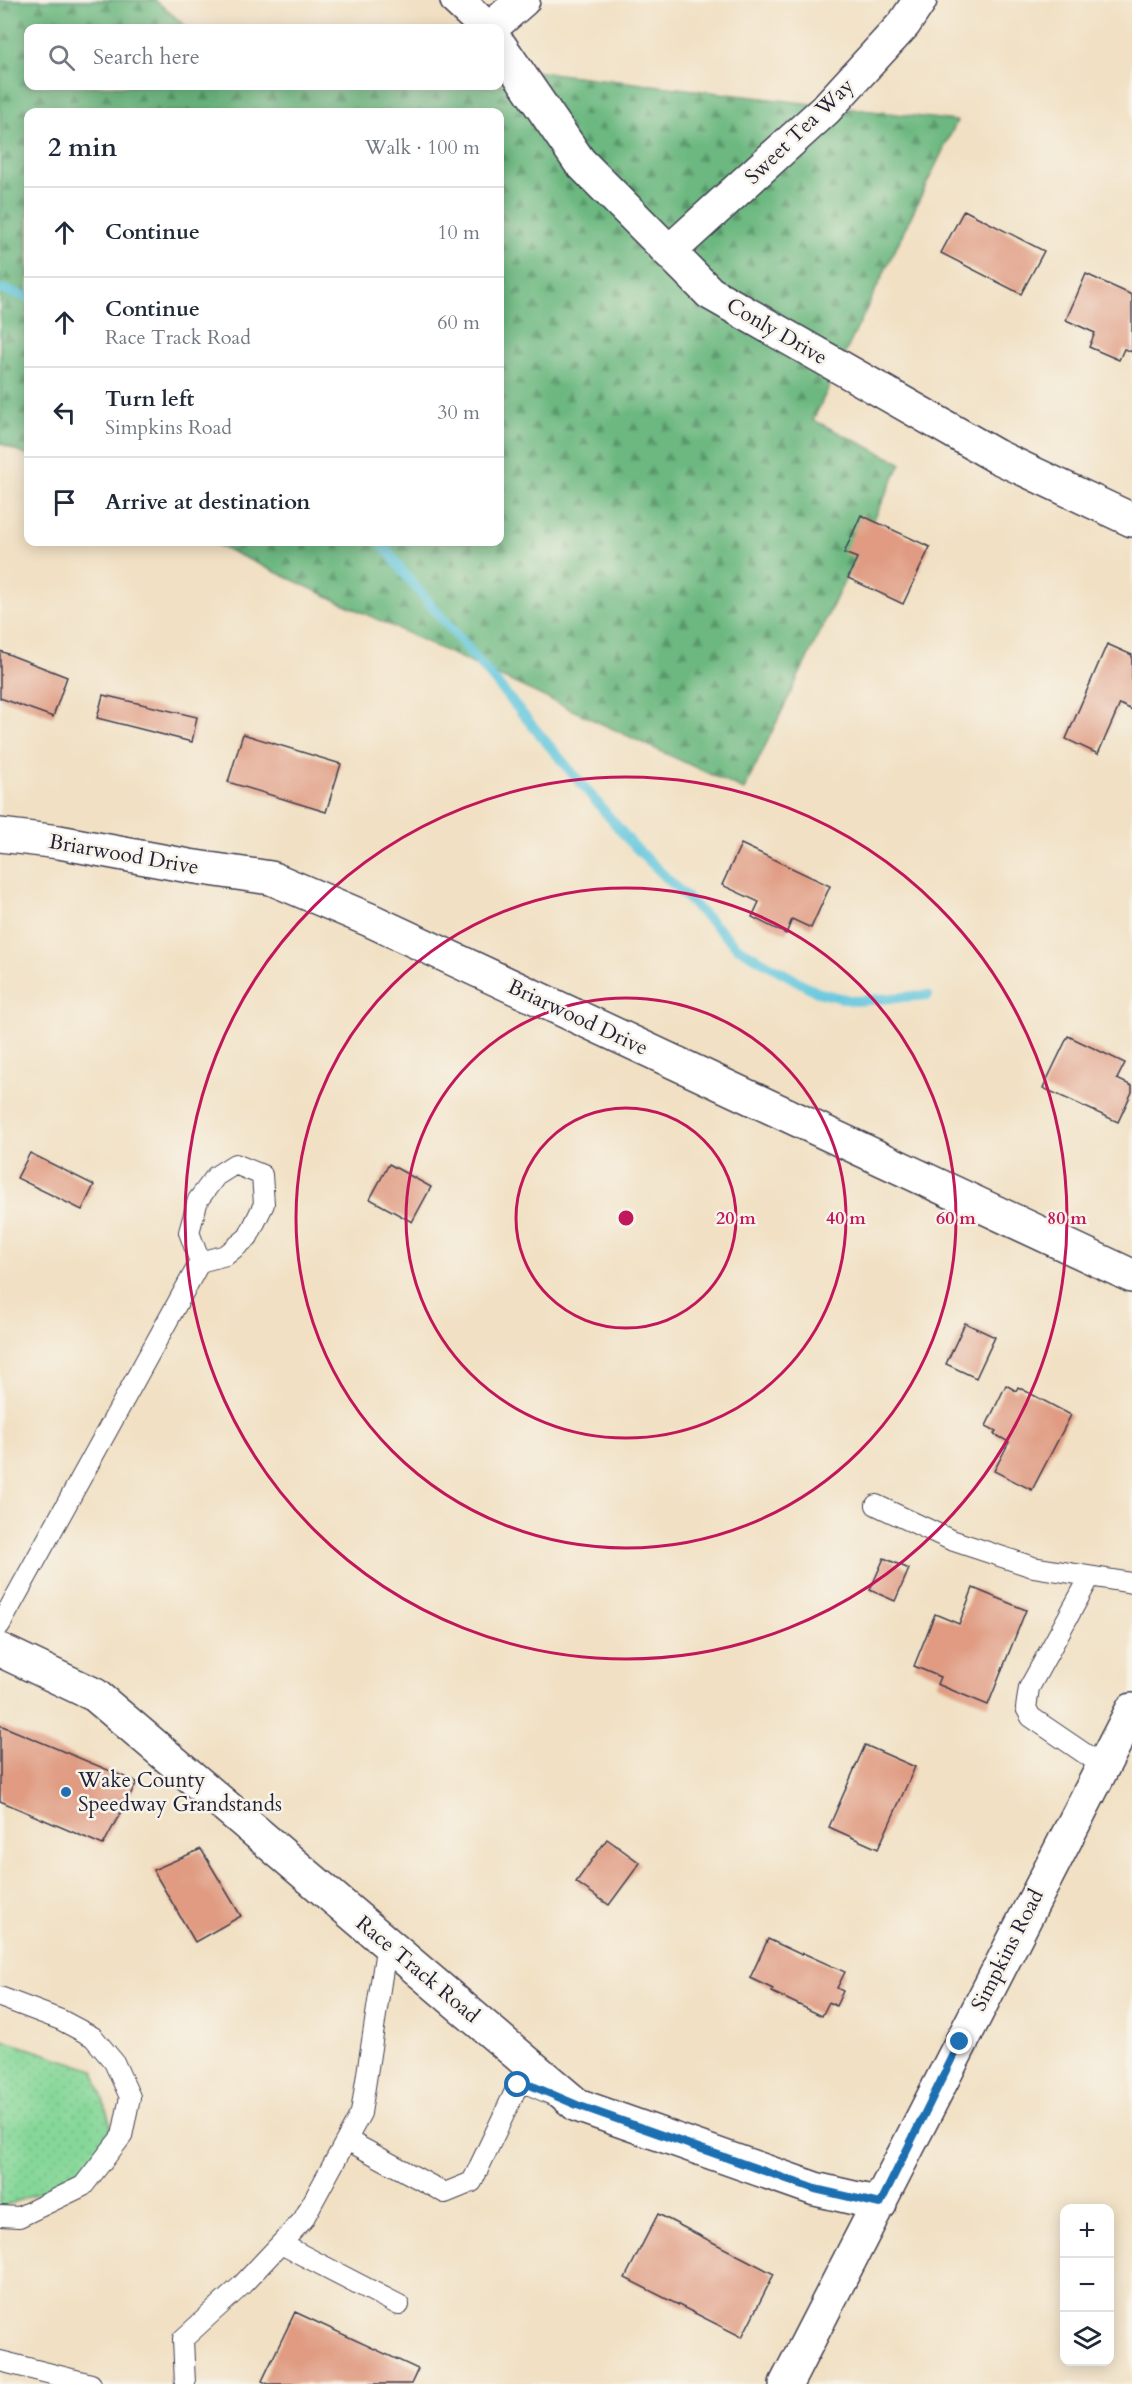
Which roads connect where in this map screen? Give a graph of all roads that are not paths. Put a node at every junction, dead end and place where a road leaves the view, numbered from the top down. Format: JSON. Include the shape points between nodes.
{"nodes":[{"id":1,"x":457,"y":0,"type":"edge"},
{"id":2,"x":523,"y":0,"type":"edge"},
{"id":3,"x":920,"y":0,"type":"edge"},
{"id":4,"x":484,"y":24,"type":"edge"},
{"id":5,"x":494,"y":24,"type":"edge"},
{"id":6,"x":504,"y":52,"type":"edge"},
{"id":7,"x":669,"y":252,"type":"junction"},
{"id":8,"x":1132,"y":520,"type":"edge"},
{"id":9,"x":0,"y":835,"type":"edge"},
{"id":10,"x":200,"y":1262,"type":"junction"},
{"id":11,"x":1132,"y":1276,"type":"edge"},
{"id":12,"x":876,"y":1505,"type":"dead end"},
{"id":13,"x":1090,"y":1577,"type":"junction"},
{"id":14,"x":1132,"y":1583,"type":"edge"},
{"id":15,"x":0,"y":1626,"type":"edge"},
{"id":16,"x":0,"y":1650,"type":"edge"},
{"id":17,"x":1132,"y":1710,"type":"edge"},
{"id":18,"x":1103,"y":1766,"type":"junction"},
{"id":19,"x":387,"y":1943,"type":"junction"},
{"id":20,"x":0,"y":1997,"type":"edge"},
{"id":21,"x":577,"y":2105,"type":"junction"},
{"id":22,"x":347,"y":2140,"type":"junction"},
{"id":23,"x":880,"y":2204,"type":"junction"},
{"id":24,"x":0,"y":2216,"type":"edge"},
{"id":25,"x":281,"y":2244,"type":"junction"},
{"id":26,"x":399,"y":2305,"type":"dead end"},
{"id":27,"x":0,"y":2361,"type":"edge"},
{"id":28,"x":91,"y":2384,"type":"edge"},
{"id":29,"x":185,"y":2384,"type":"edge"},
{"id":30,"x":786,"y":2384,"type":"edge"}],
"edges":[{"from":1,"to":4,"type":"street"},
{"from":2,"to":5,"type":"street"},
{"from":3,"to":7,"type":"street","name":"Sweet Tea Way","via":[[904,24],[825,110]]},
{"from":6,"to":7,"type":"street","name":"Conly Drive","via":[[579,161]]},
{"from":7,"to":8,"type":"street","name":"Conly Drive","via":[[710,293],[996,456]]},
{"from":9,"to":11,"type":"street","name":"Briarwood Drive","via":[[271,878],[381,925]]},
{"from":10,"to":10,"type":"lane","via":[[226,1256],[248,1237],[264,1204],[262,1175],[235,1164],[216,1176],[198,1200],[189,1232]]},
{"from":10,"to":15,"type":"lane"},
{"from":12,"to":13,"type":"lane","via":[[961,1544],[1033,1567]]},
{"from":13,"to":14,"type":"lane"},
{"from":13,"to":18,"type":"lane","via":[[1029,1688],[1026,1708],[1031,1717]]},
{"from":16,"to":19,"type":"street","name":"Race Track Road","via":[[95,1695]]},
{"from":17,"to":18,"type":"street","name":"Simpkins Road"},
{"from":18,"to":23,"type":"street","name":"Simpkins Road"},
{"from":19,"to":21,"type":"street","name":"Race Track Road"},
{"from":19,"to":22,"type":"lane","via":[[361,2113]]},
{"from":20,"to":24,"type":"lane","via":[[93,2037],[114,2062],[130,2097],[122,2136],[83,2186],[18,2217]]},
{"from":21,"to":22,"type":"lane","via":[[530,2085],[518,2085],[472,2182],[445,2193]]},
{"from":21,"to":23,"type":"street","name":"Race Track Road","via":[[815,2189]]},
{"from":22,"to":25,"type":"lane","via":[[303,2220]]},
{"from":23,"to":30,"type":"street","name":"Simpkins Road"},
{"from":25,"to":26,"type":"lane"},
{"from":25,"to":29,"type":"lane","via":[[183,2339]]},
{"from":27,"to":28,"type":"lane"}]}
